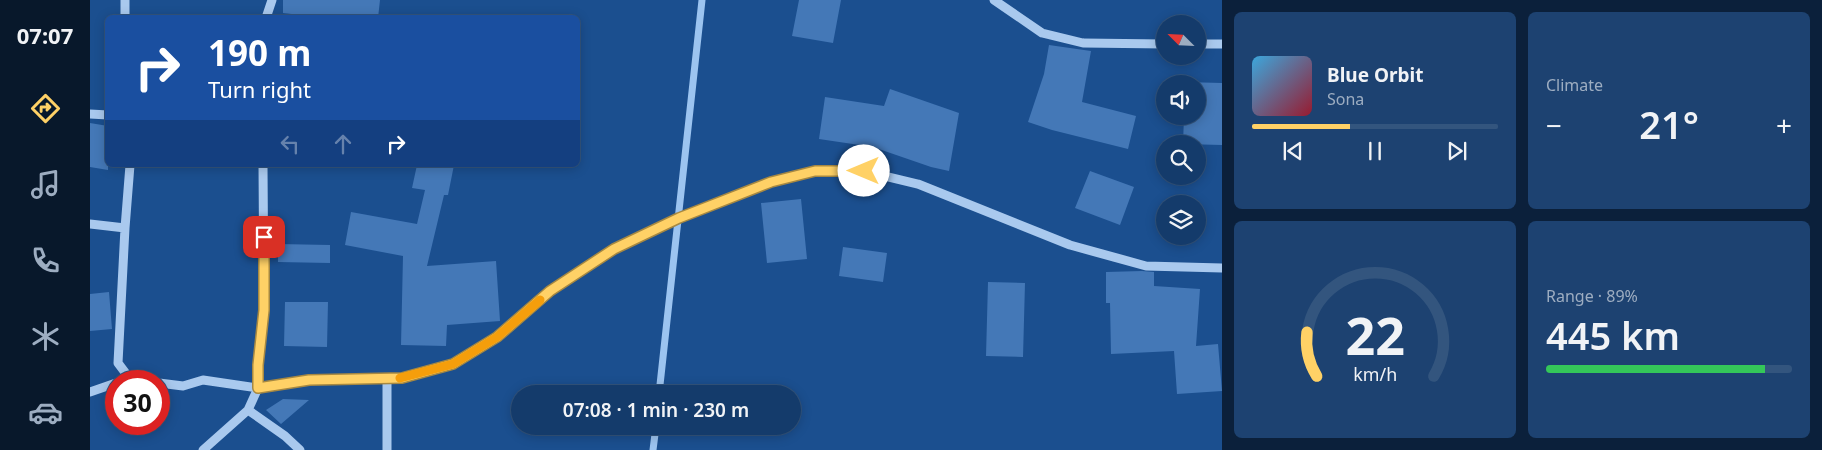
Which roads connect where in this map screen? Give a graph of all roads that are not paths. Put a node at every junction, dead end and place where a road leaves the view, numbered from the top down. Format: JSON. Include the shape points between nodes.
{"nodes":[{"id":1,"x":125,"y":0,"type":"edge"},
{"id":2,"x":272,"y":0,"type":"edge"},
{"id":3,"x":994,"y":0,"type":"edge"},
{"id":4,"x":125,"y":15,"type":"edge"},
{"id":5,"x":267,"y":15,"type":"edge"},
{"id":6,"x":1156,"y":44,"type":"edge"},
{"id":7,"x":1206,"y":44,"type":"edge"},
{"id":8,"x":1222,"y":44,"type":"edge"},
{"id":9,"x":90,"y":114,"type":"edge"},
{"id":10,"x":105,"y":115,"type":"edge"},
{"id":11,"x":130,"y":167,"type":"edge"},
{"id":12,"x":263,"y":167,"type":"edge"},
{"id":13,"x":90,"y":224,"type":"edge"},
{"id":14,"x":125,"y":228,"type":"junction"},
{"id":15,"x":1222,"y":268,"type":"edge"},
{"id":16,"x":121,"y":370,"type":"edge"},
{"id":17,"x":387,"y":378,"type":"junction"},
{"id":18,"x":170,"y":384,"type":"edge"},
{"id":19,"x":105,"y":387,"type":"edge"},
{"id":20,"x":258,"y":388,"type":"junction"},
{"id":21,"x":90,"y":392,"type":"edge"},
{"id":22,"x":248,"y":410,"type":"junction"},
{"id":23,"x":203,"y":450,"type":"edge"},
{"id":24,"x":300,"y":450,"type":"edge"},
{"id":25,"x":387,"y":450,"type":"edge"}],
"edges":[{"from":1,"to":4,"type":"street"},
{"from":2,"to":5,"type":"street"},
{"from":3,"to":6,"type":"street","via":[[1042,33],[1083,43]]},
{"from":7,"to":8,"type":"street"},
{"from":9,"to":10,"type":"street"},
{"from":11,"to":14,"type":"street"},
{"from":12,"to":20,"type":"street","via":[[264,310]]},
{"from":13,"to":14,"type":"street"},
{"from":14,"to":16,"type":"street","via":[[118,363]]},
{"from":15,"to":17,"type":"street","via":[[1146,266],[1070,245],[918,184],[864,171],[815,171],[771,182],[679,218],[614,249],[550,291],[497,337],[453,364],[402,378]]},
{"from":17,"to":20,"type":"street","via":[[309,380]]},
{"from":17,"to":25,"type":"street"},
{"from":18,"to":20,"type":"street","via":[[183,386],[203,380]]},
{"from":19,"to":21,"type":"street"},
{"from":20,"to":22,"type":"street"},
{"from":22,"to":23,"type":"street"},
{"from":22,"to":24,"type":"street"}]}
